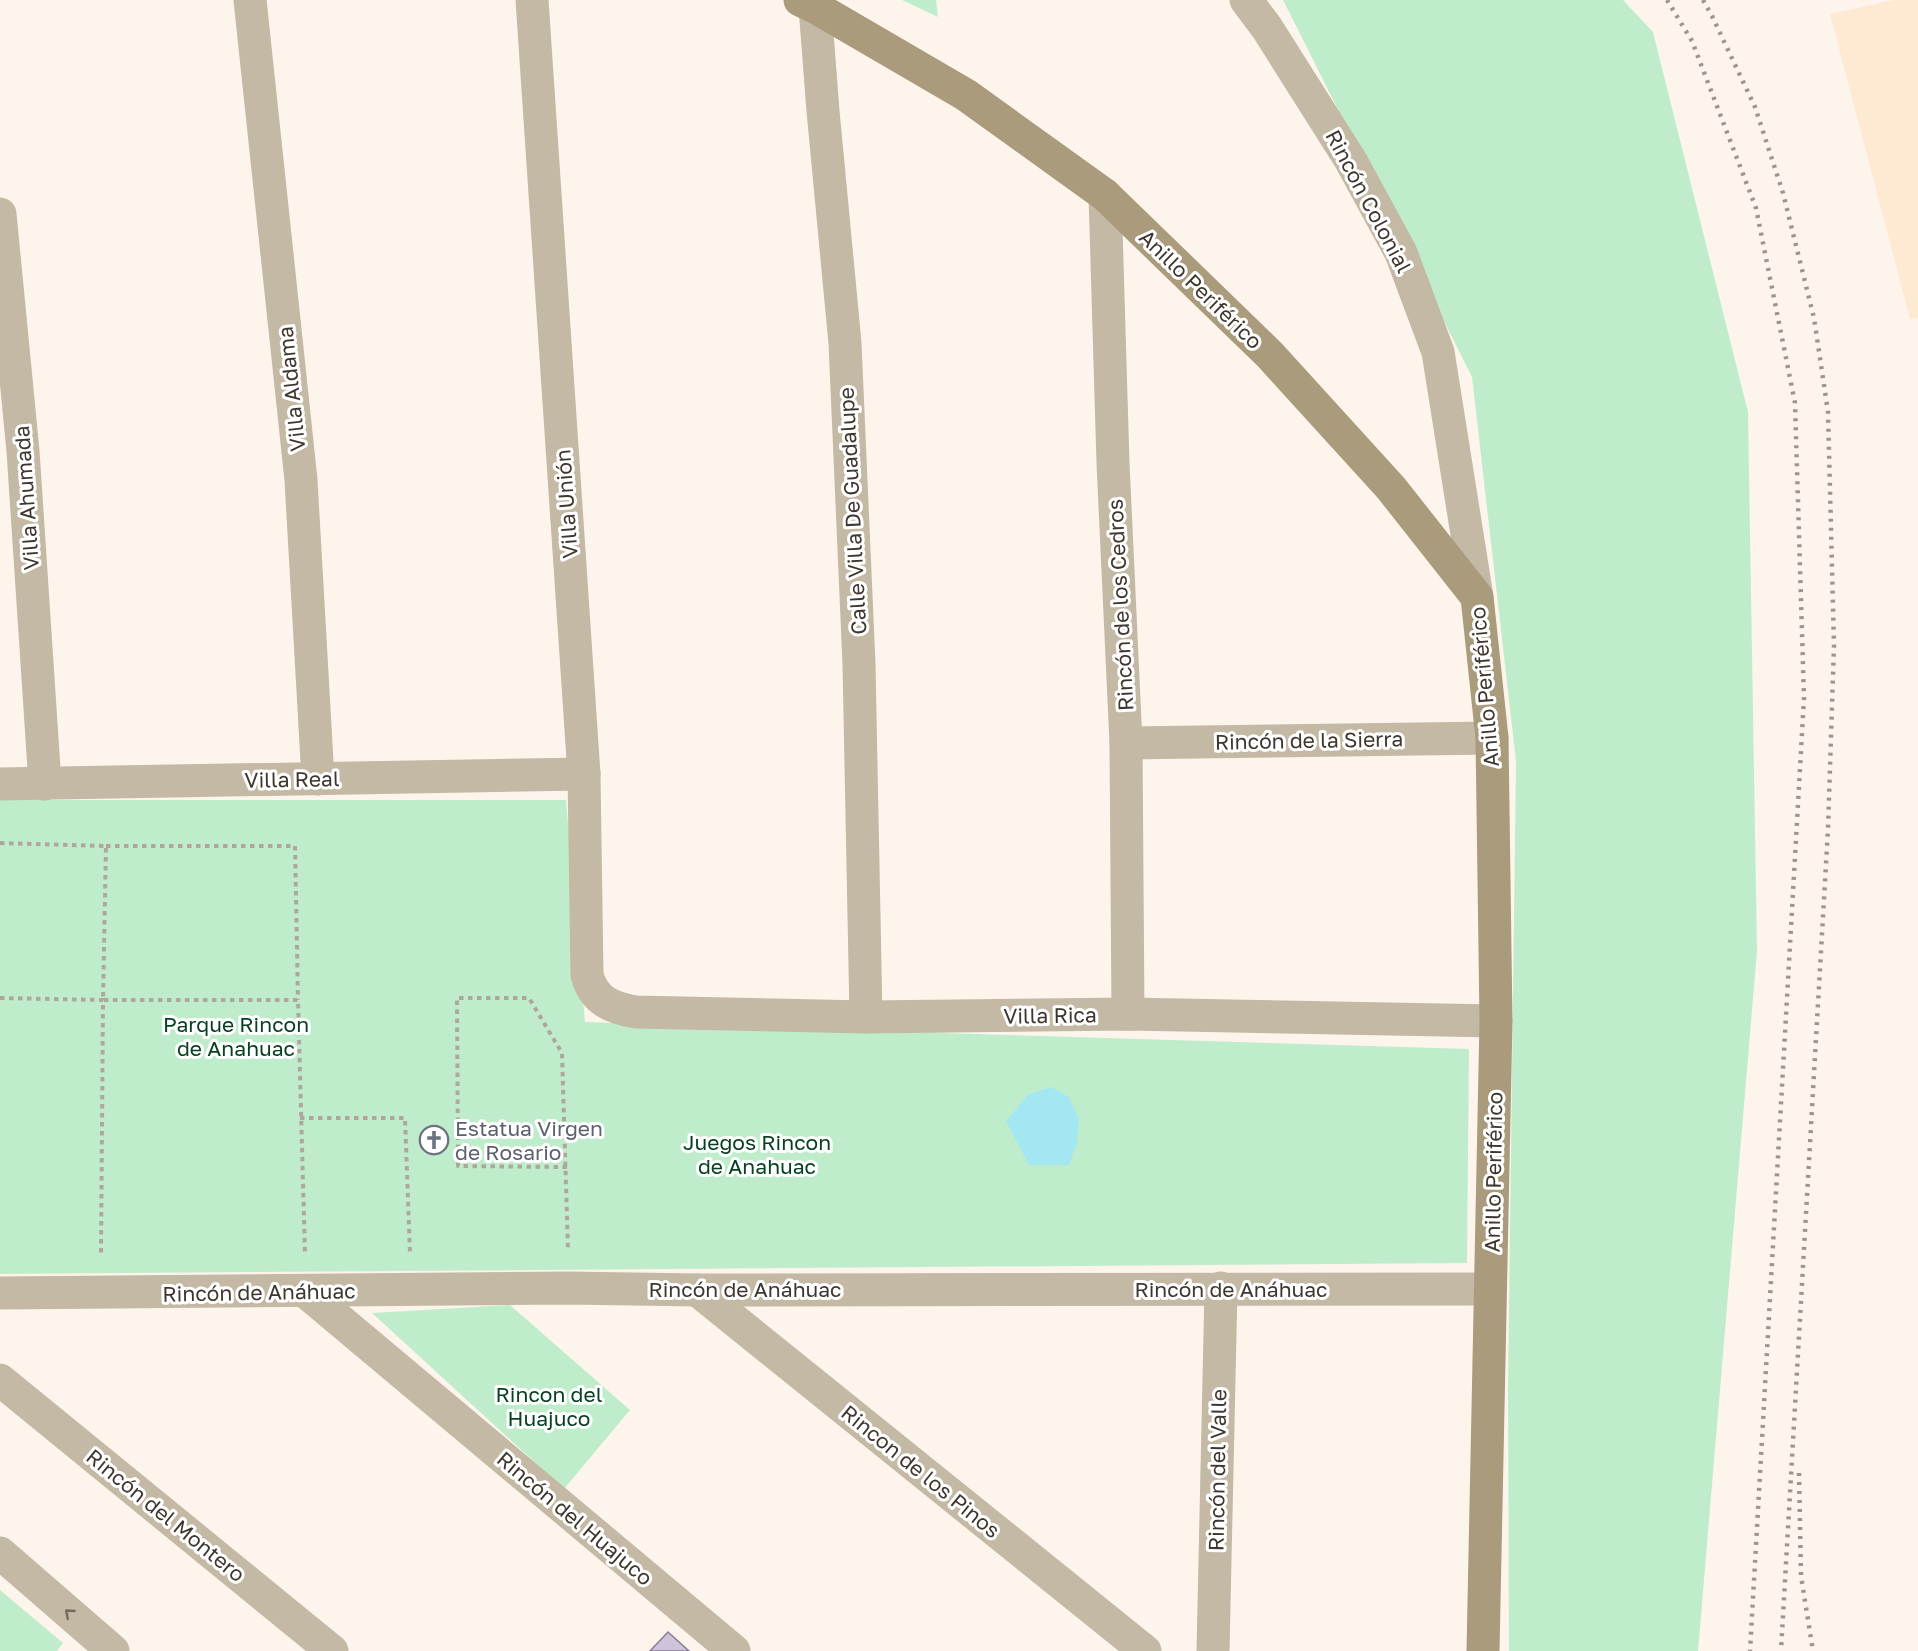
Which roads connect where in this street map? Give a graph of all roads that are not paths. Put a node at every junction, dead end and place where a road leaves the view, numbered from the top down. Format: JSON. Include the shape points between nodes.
{"nodes":[{"id":1,"x":250,"y":0,"type":"edge"},
{"id":2,"x":532,"y":0,"type":"edge"},
{"id":3,"x":1246,"y":0,"type":"edge"},
{"id":4,"x":808,"y":3,"type":"edge"},
{"id":5,"x":1105,"y":195,"type":"junction"},
{"id":6,"x":0,"y":214,"type":"edge"},
{"id":7,"x":1477,"y":597,"type":"junction"},
{"id":8,"x":1492,"y":738,"type":"junction"},
{"id":9,"x":1126,"y":743,"type":"junction"},
{"id":10,"x":584,"y":774,"type":"junction"},
{"id":11,"x":318,"y":779,"type":"junction"},
{"id":12,"x":0,"y":784,"type":"edge"},
{"id":13,"x":45,"y":784,"type":"junction"},
{"id":14,"x":605,"y":1004,"type":"joint"},
{"id":15,"x":1128,"y":1014,"type":"junction"},
{"id":16,"x":866,"y":1017,"type":"junction"},
{"id":17,"x":1496,"y":1021,"type":"junction"},
{"id":18,"x":1221,"y":1288,"type":"junction"},
{"id":19,"x":1490,"y":1289,"type":"junction"},
{"id":20,"x":697,"y":1290,"type":"junction"},
{"id":21,"x":306,"y":1292,"type":"junction"},
{"id":22,"x":0,"y":1293,"type":"edge"},
{"id":23,"x":0,"y":1380,"type":"edge"},
{"id":24,"x":0,"y":1554,"type":"edge"},
{"id":25,"x":97,"y":1646,"type":"edge"},
{"id":26,"x":332,"y":1651,"type":"edge"},
{"id":27,"x":734,"y":1651,"type":"edge"},
{"id":28,"x":1145,"y":1651,"type":"edge"},
{"id":29,"x":1213,"y":1651,"type":"edge"},
{"id":30,"x":1483,"y":1651,"type":"edge"}],
"edges":[{"from":1,"to":11,"type":"street","name":"Villa Aldama","via":[[301,480]]},
{"from":2,"to":10,"type":"street","name":"Villa Unión"},
{"from":3,"to":7,"type":"street","name":"Rincón Colonial","via":[[1268,28],[1351,161],[1401,253],[1438,352]]},
{"from":4,"to":5,"type":"street","name":"Anillo Periférico","via":[[966,95]]},
{"from":4,"to":16,"type":"street","name":"Calle Villa De Guadalupe","via":[[823,111],[845,344],[859,664]]},
{"from":5,"to":7,"type":"street","name":"Anillo Periférico","via":[[1270,355],[1391,488]]},
{"from":5,"to":9,"type":"street","name":"Rincón de los Cedros"},
{"from":6,"to":13,"type":"street","name":"Villa Ahumada","via":[[23,450]]},
{"from":7,"to":8,"type":"street","name":"Anillo Periférico"},
{"from":8,"to":9,"type":"street","name":"Rincón de la Sierra"},
{"from":8,"to":17,"type":"street","name":"Anillo Periférico"},
{"from":9,"to":15,"type":"street","name":"Rincón de los Cedros"},
{"from":10,"to":11,"type":"street","name":"Villa Real"},
{"from":10,"to":14,"type":"street","name":"Villa Unión","via":[[587,975]]},
{"from":11,"to":13,"type":"street","name":"Villa Real"},
{"from":12,"to":13,"type":"street","name":"Villa Real"},
{"from":14,"to":16,"type":"street","name":"Villa Rica","via":[[636,1012]]},
{"from":15,"to":16,"type":"street","name":"Villa Rica"},
{"from":15,"to":17,"type":"street","name":"Villa Rica"},
{"from":17,"to":19,"type":"street","name":"Anillo Periférico"},
{"from":18,"to":19,"type":"street","name":"Rincón de Anáhuac"},
{"from":18,"to":20,"type":"street","name":"Rincón de Anáhuac"},
{"from":18,"to":29,"type":"street","name":"Rincón del Valle"},
{"from":19,"to":30,"type":"street","name":"Anillo Periférico"},
{"from":20,"to":21,"type":"street","name":"Rincón de Anáhuac"},
{"from":20,"to":28,"type":"street","name":"Rincon de los Pinos"},
{"from":21,"to":22,"type":"street","name":"Rincón de Anáhuac"},
{"from":21,"to":27,"type":"street","name":"Rincón del Huajuco"},
{"from":23,"to":26,"type":"street","name":"Rincón del Montero"},
{"from":25,"to":24,"type":"street","one_way":true}]}
